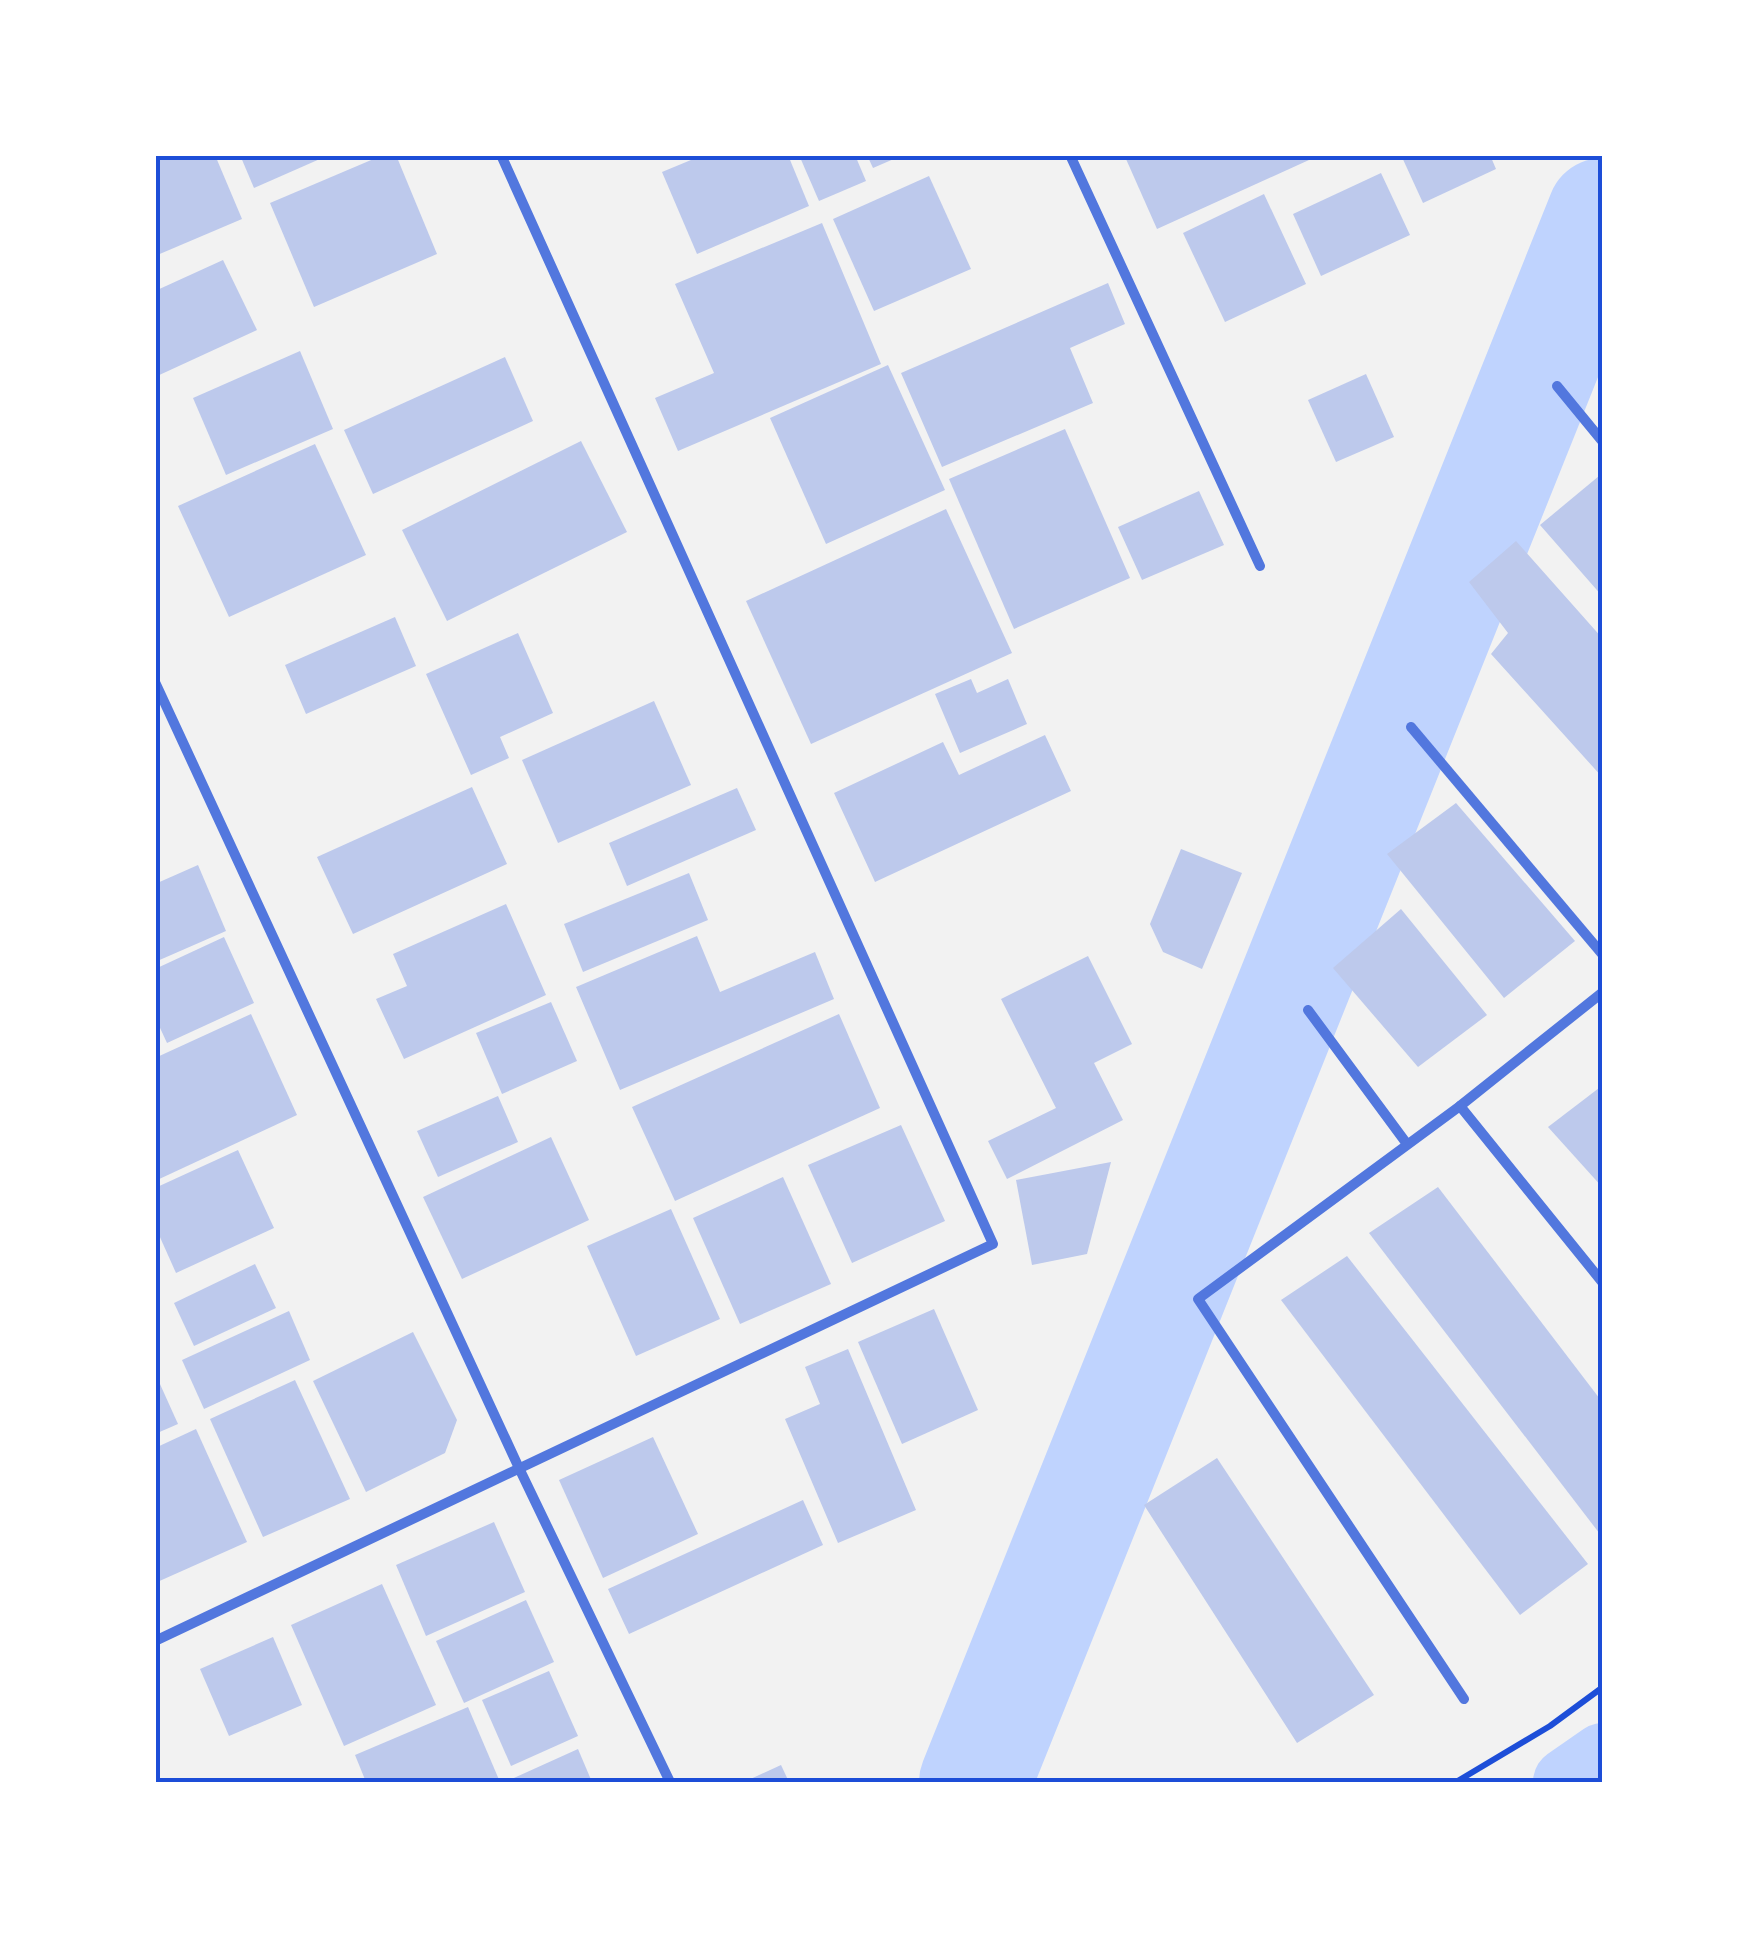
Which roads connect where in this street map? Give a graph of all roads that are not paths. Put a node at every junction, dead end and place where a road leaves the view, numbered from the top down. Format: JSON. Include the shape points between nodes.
{"nodes":[{"id":1,"x":501,"y":155,"type":"edge"},
{"id":2,"x":1070,"y":155,"type":"edge"},
{"id":3,"x":1557,"y":386,"type":"dead end"},
{"id":4,"x":1603,"y":442,"type":"edge"},
{"id":5,"x":1260,"y":566,"type":"dead end"},
{"id":6,"x":155,"y":682,"type":"edge"},
{"id":7,"x":1411,"y":727,"type":"dead end"},
{"id":8,"x":1603,"y":955,"type":"edge"},
{"id":9,"x":1603,"y":992,"type":"edge"},
{"id":10,"x":1308,"y":1010,"type":"dead end"},
{"id":11,"x":1460,"y":1106,"type":"junction"},
{"id":12,"x":1407,"y":1144,"type":"junction"},
{"id":13,"x":1603,"y":1283,"type":"edge"},
{"id":14,"x":519,"y":1468,"type":"junction"},
{"id":15,"x":155,"y":1641,"type":"edge"},
{"id":16,"x":1464,"y":1700,"type":"dead end"},
{"id":17,"x":670,"y":1782,"type":"edge"}],
"edges":[{"from":1,"to":14,"type":"street","via":[[992,1244]]},
{"from":2,"to":5,"type":"street"},
{"from":3,"to":4,"type":"street"},
{"from":6,"to":14,"type":"street"},
{"from":7,"to":8,"type":"street"},
{"from":9,"to":11,"type":"street"},
{"from":10,"to":12,"type":"street"},
{"from":11,"to":12,"type":"street"},
{"from":11,"to":13,"type":"street"},
{"from":12,"to":16,"type":"street","via":[[1198,1299]]},
{"from":14,"to":15,"type":"street"},
{"from":14,"to":17,"type":"street"}]}
